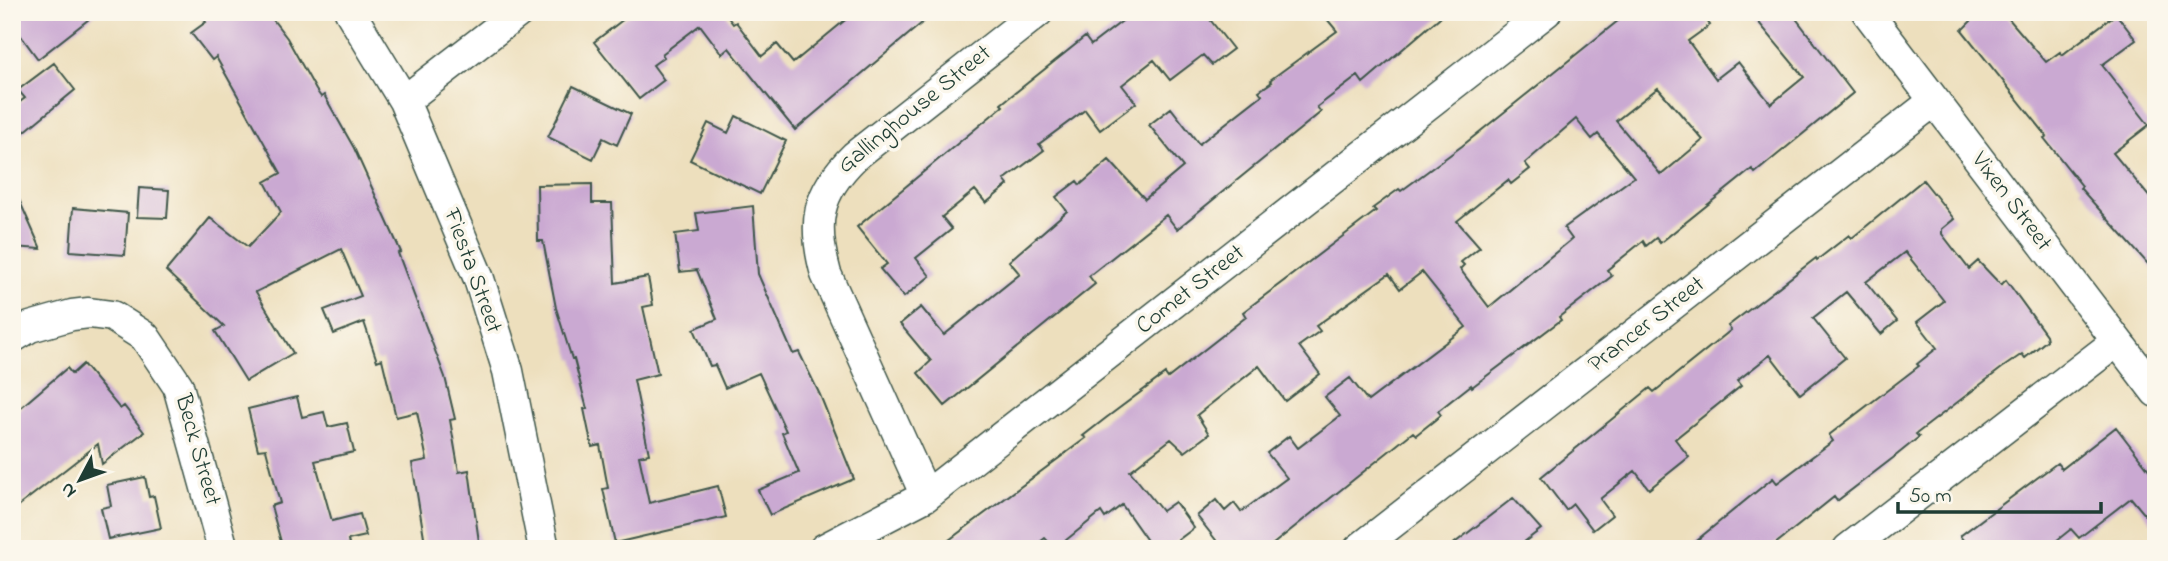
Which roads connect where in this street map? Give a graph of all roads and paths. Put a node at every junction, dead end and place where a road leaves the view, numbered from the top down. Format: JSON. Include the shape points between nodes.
{"nodes":[{"id":1,"x":350,"y":12,"type":"edge"},
{"id":2,"x":519,"y":12,"type":"edge"},
{"id":3,"x":1038,"y":12,"type":"edge"},
{"id":4,"x":1546,"y":12,"type":"edge"},
{"id":5,"x":1867,"y":12,"type":"edge"},
{"id":6,"x":1934,"y":101,"type":"junction"},
{"id":7,"x":404,"y":102,"type":"junction"},
{"id":8,"x":12,"y":338,"type":"edge"},
{"id":9,"x":2116,"y":342,"type":"junction"},
{"id":10,"x":2156,"y":392,"type":"edge"},
{"id":11,"x":926,"y":496,"type":"junction"},
{"id":12,"x":223,"y":549,"type":"edge"},
{"id":13,"x":544,"y":549,"type":"edge"},
{"id":14,"x":824,"y":549,"type":"edge"},
{"id":15,"x":1359,"y":549,"type":"edge"},
{"id":16,"x":1848,"y":549,"type":"edge"}],
"edges":[{"from":1,"to":7,"type":"street","name":"Fiesta Street"},
{"from":2,"to":7,"type":"street"},
{"from":3,"to":11,"type":"street","name":"Gallinghouse Street","via":[[855,156],[833,177],[823,199],[817,241],[826,274]]},
{"from":4,"to":11,"type":"street","name":"Comet Street"},
{"from":5,"to":6,"type":"street","name":"Vixen Street"},
{"from":6,"to":9,"type":"street","name":"Vixen Street"},
{"from":6,"to":15,"type":"street","name":"Prancer Street"},
{"from":7,"to":13,"type":"street","name":"Fiesta Street","via":[[479,279],[508,371]]},
{"from":8,"to":12,"type":"street","name":"Beck Street","via":[[30,327],[89,313],[111,316],[145,337],[178,386]]},
{"from":9,"to":10,"type":"street","name":"Vixen Street"},
{"from":9,"to":16,"type":"street"},
{"from":11,"to":14,"type":"street","name":"Comet Street"}]}
